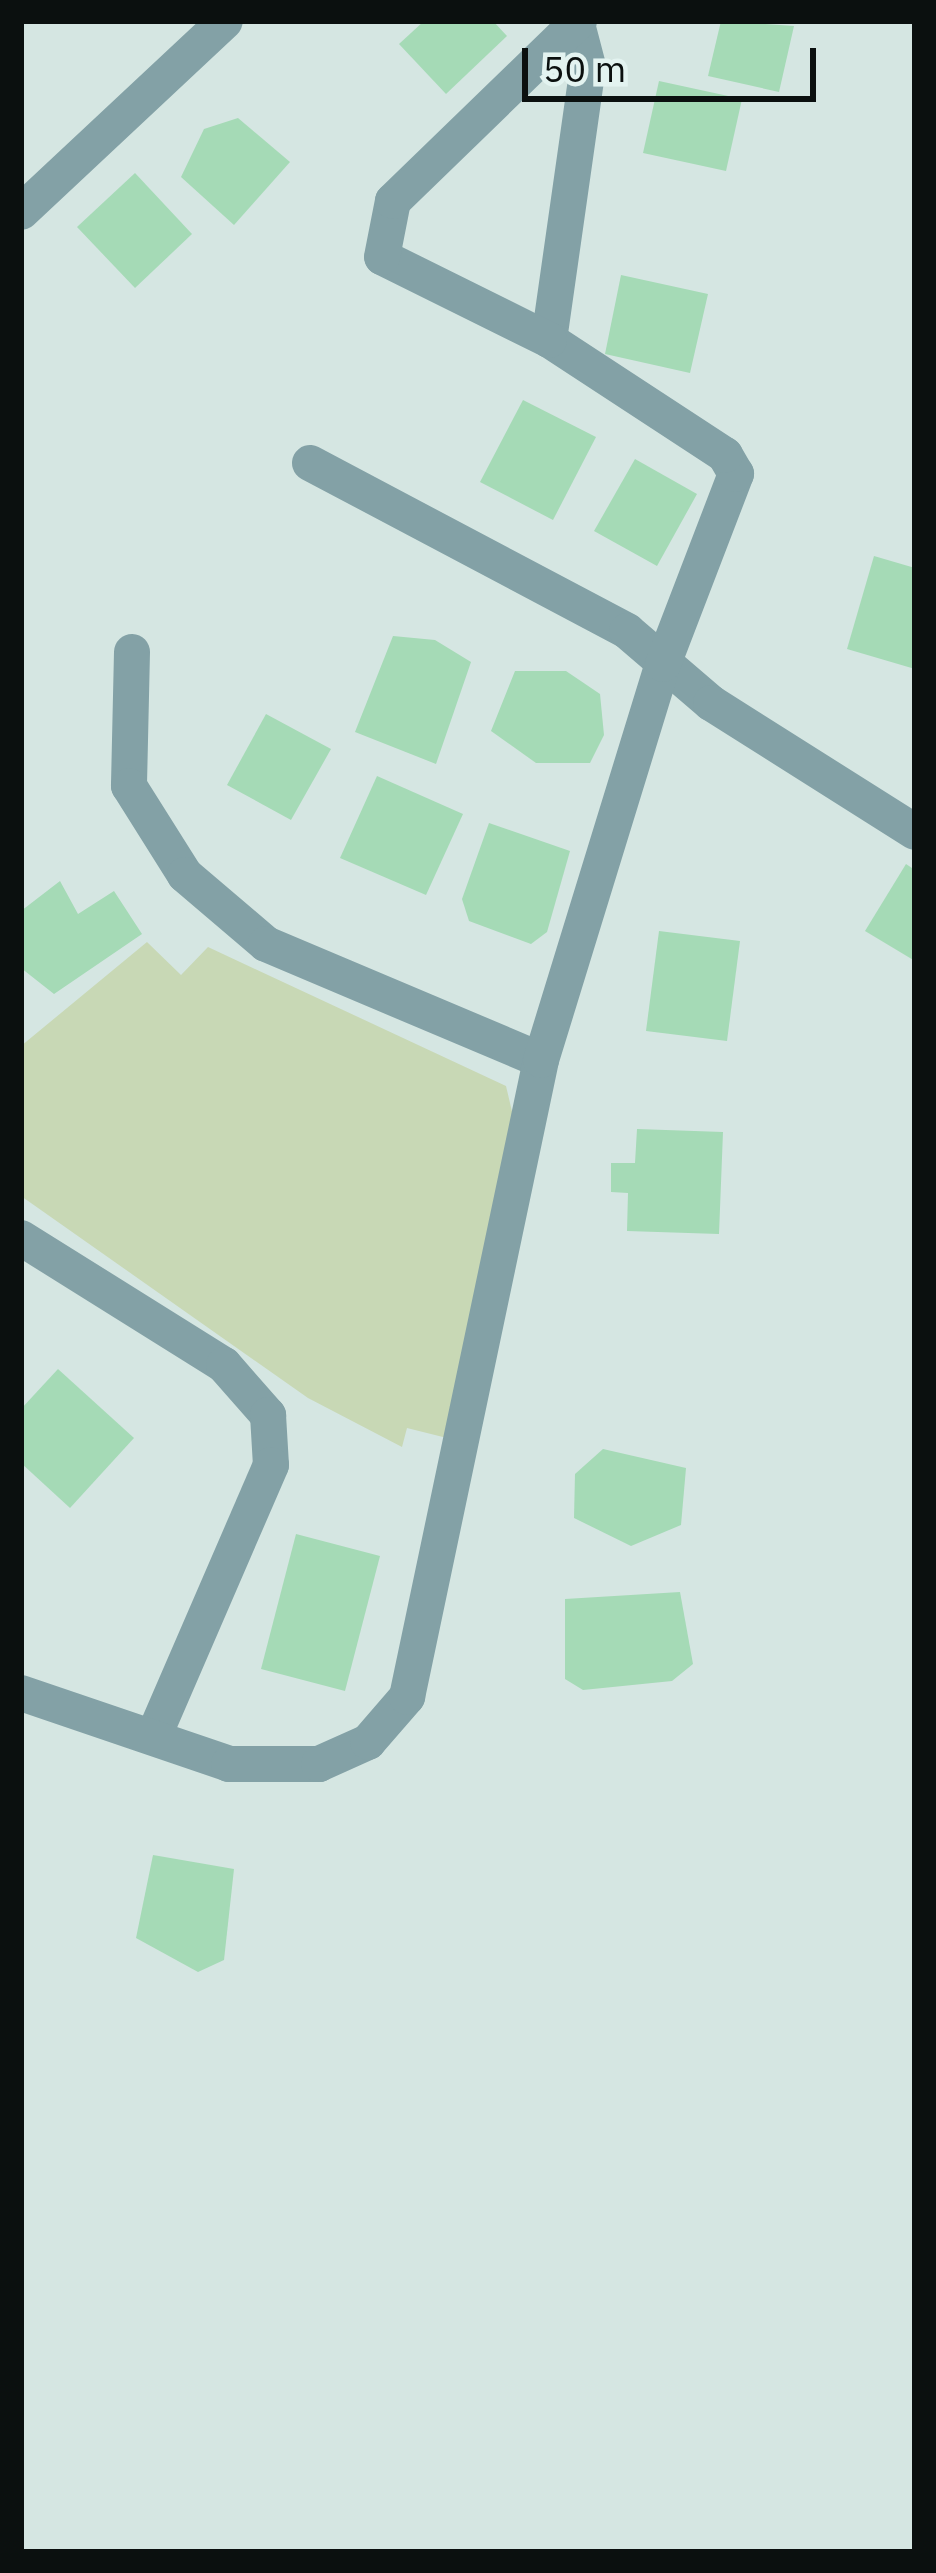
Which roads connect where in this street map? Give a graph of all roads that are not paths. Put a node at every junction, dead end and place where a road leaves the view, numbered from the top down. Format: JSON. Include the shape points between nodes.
{"nodes":[{"id":1,"x":225,"y":21,"type":"edge"},
{"id":2,"x":578,"y":22,"type":"edge"},
{"id":3,"x":21,"y":212,"type":"edge"},
{"id":4,"x":549,"y":340,"type":"junction"},
{"id":5,"x":310,"y":463,"type":"dead end"},
{"id":6,"x":132,"y":652,"type":"dead end"},
{"id":7,"x":664,"y":664,"type":"junction"},
{"id":8,"x":915,"y":832,"type":"edge"},
{"id":9,"x":541,"y":1060,"type":"junction"},
{"id":10,"x":21,"y":1238,"type":"edge"},
{"id":11,"x":21,"y":1693,"type":"edge"},
{"id":12,"x":154,"y":1736,"type":"junction"}],
"edges":[{"from":1,"to":3,"type":"street"},
{"from":2,"to":4,"type":"street","via":[[588,66]]},
{"from":2,"to":4,"type":"street","via":[[393,201],[382,257]]},
{"from":4,"to":7,"type":"street","via":[[725,455],[736,474]]},
{"from":5,"to":7,"type":"street","via":[[627,631]]},
{"from":6,"to":9,"type":"street","via":[[129,786],[185,875],[266,944]]},
{"from":7,"to":8,"type":"street"},
{"from":7,"to":9,"type":"street"},
{"from":9,"to":12,"type":"street","via":[[407,1697],[368,1742],[319,1764],[230,1764]]},
{"from":10,"to":12,"type":"street","via":[[224,1365],[268,1415],[271,1465]]},
{"from":11,"to":12,"type":"street","via":[[65,1717]]}]}
